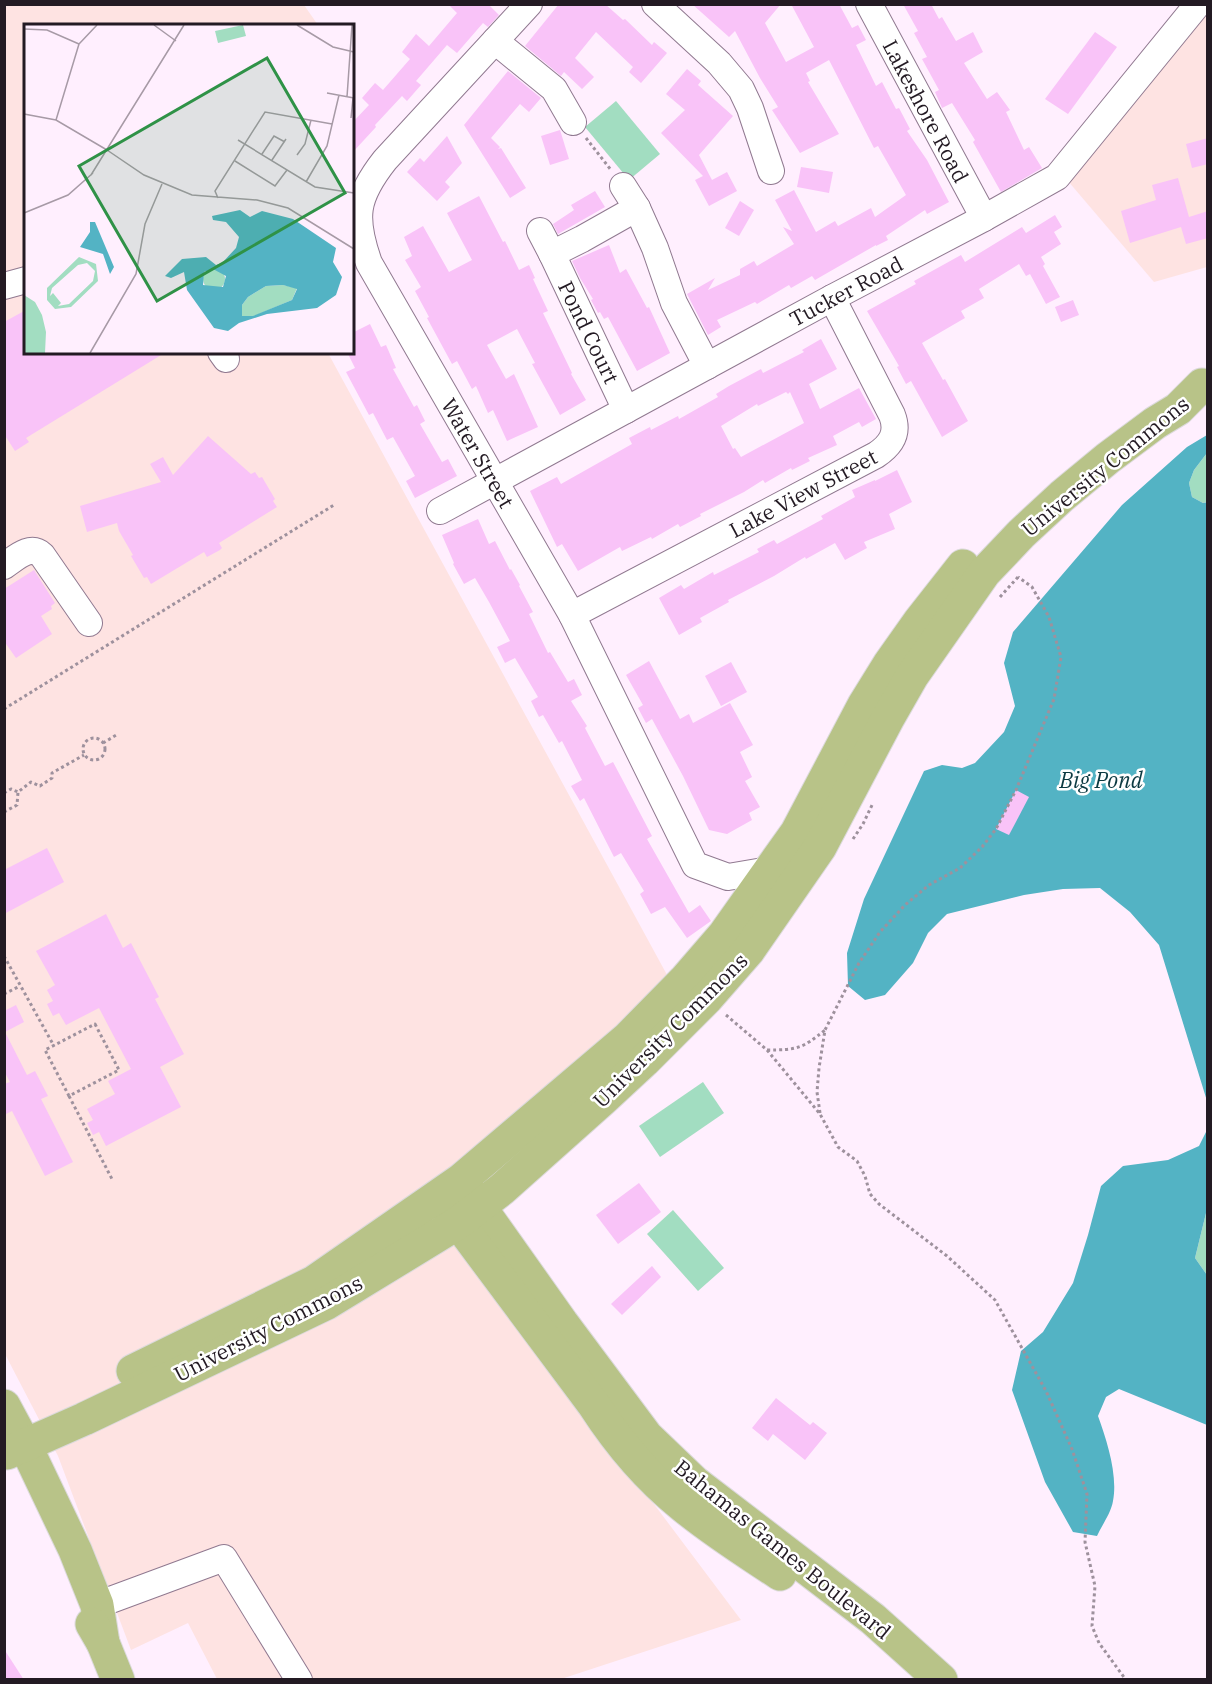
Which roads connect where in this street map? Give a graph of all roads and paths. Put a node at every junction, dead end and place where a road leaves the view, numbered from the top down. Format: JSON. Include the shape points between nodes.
{"nodes":[{"id":1,"x":529,"y":4,"type":"edge"},
{"id":2,"x":656,"y":4,"type":"edge"},
{"id":3,"x":869,"y":4,"type":"edge"},
{"id":4,"x":1198,"y":4,"type":"edge"},
{"id":5,"x":495,"y":41,"type":"junction"},
{"id":6,"x":573,"y":122,"type":"joint"},
{"id":7,"x":771,"y":171,"type":"dead end"},
{"id":8,"x":623,"y":186,"type":"joint"},
{"id":9,"x":637,"y":208,"type":"junction"},
{"id":10,"x":984,"y":218,"type":"junction"},
{"id":11,"x":540,"y":231,"type":"dead end"},
{"id":12,"x":552,"y":254,"type":"junction"},
{"id":13,"x":24,"y":281,"type":"edge"},
{"id":14,"x":4,"y":286,"type":"edge"},
{"id":15,"x":832,"y":298,"type":"junction"},
{"id":16,"x":707,"y":366,"type":"junction"},
{"id":17,"x":1205,"y":383,"type":"edge"},
{"id":18,"x":626,"y":410,"type":"junction"},
{"id":19,"x":494,"y":481,"type":"junction"},
{"id":20,"x":334,"y":505,"type":"dead end"},
{"id":21,"x":440,"y":511,"type":"dead end"},
{"id":22,"x":4,"y":566,"type":"edge"},
{"id":23,"x":1022,"y":569,"type":"dead end"},
{"id":24,"x":1018,"y":577,"type":"junction"},
{"id":25,"x":998,"y":598,"type":"dead end"},
{"id":26,"x":572,"y":615,"type":"junction"},
{"id":27,"x":89,"y":622,"type":"dead end"},
{"id":28,"x":4,"y":709,"type":"edge"},
{"id":29,"x":118,"y":734,"type":"dead end"},
{"id":30,"x":103,"y":743,"type":"junction"},
{"id":31,"x":84,"y":755,"type":"junction"},
{"id":32,"x":18,"y":792,"type":"junction"},
{"id":33,"x":4,"y":793,"type":"edge"},
{"id":34,"x":877,"y":796,"type":"dead end"},
{"id":35,"x":4,"y":812,"type":"edge"},
{"id":36,"x":824,"y":840,"type":"junction"},
{"id":37,"x":770,"y":870,"type":"junction"},
{"id":38,"x":4,"y":956,"type":"edge"},
{"id":39,"x":20,"y":986,"type":"junction"},
{"id":40,"x":4,"y":994,"type":"edge"},
{"id":41,"x":707,"y":998,"type":"junction"},
{"id":42,"x":825,"y":1030,"type":"junction"},
{"id":43,"x":54,"y":1046,"type":"junction"},
{"id":44,"x":767,"y":1050,"type":"junction"},
{"id":45,"x":69,"y":1096,"type":"junction"},
{"id":46,"x":820,"y":1114,"type":"junction"},
{"id":47,"x":113,"y":1181,"type":"dead end"},
{"id":48,"x":450,"y":1188,"type":"junction"},
{"id":49,"x":469,"y":1215,"type":"junction"},
{"id":50,"x":9,"y":1438,"type":"edge"},
{"id":51,"x":714,"y":1514,"type":"junction"},
{"id":52,"x":97,"y":1605,"type":"junction"},
{"id":53,"x":103,"y":1643,"type":"junction"},
{"id":54,"x":118,"y":1680,"type":"edge"},
{"id":55,"x":299,"y":1680,"type":"edge"},
{"id":56,"x":910,"y":1680,"type":"edge"},
{"id":57,"x":941,"y":1680,"type":"edge"},
{"id":58,"x":1126,"y":1680,"type":"edge"}],
"edges":[{"from":1,"to":5,"type":"street","name":"Water Street"},
{"from":2,"to":7,"type":"street","via":[[741,89]]},
{"from":3,"to":10,"type":"street","name":"Lakeshore Road"},
{"from":4,"to":10,"type":"street","name":"Tucker Road","via":[[1057,177]]},
{"from":5,"to":6,"type":"street","via":[[554,89]]},
{"from":5,"to":19,"type":"street","name":"Water Street","via":[[385,160],[362,198],[358,227],[369,263]]},
{"from":6,"to":8,"type":"path"},
{"from":8,"to":9,"type":"street"},
{"from":9,"to":12,"type":"street","name":"Pond Court"},
{"from":9,"to":16,"type":"street","via":[[674,303]]},
{"from":10,"to":15,"type":"street","name":"Tucker Road"},
{"from":11,"to":12,"type":"street","name":"Pond Court"},
{"from":12,"to":18,"type":"street","name":"Pond Court"},
{"from":13,"to":14,"type":"street"},
{"from":15,"to":16,"type":"street","name":"Tucker Road"},
{"from":15,"to":26,"type":"street","name":"Lake View Street","via":[[892,415],[895,427],[890,443],[876,455]]},
{"from":16,"to":18,"type":"street","name":"Tucker Road"},
{"from":17,"to":36,"type":"main road","name":"University Commons","via":[[1178,409],[1062,496],[984,573],[912,676]]},
{"from":17,"to":37,"type":"main road","name":"University Commons","via":[[1145,411],[1095,445],[1006,520],[968,561],[890,663],[797,831]]},
{"from":18,"to":19,"type":"street","name":"Tucker Road"},
{"from":19,"to":21,"type":"street","name":"Tucker Road"},
{"from":19,"to":26,"type":"street","name":"Water Street"},
{"from":20,"to":28,"type":"path"},
{"from":22,"to":27,"type":"street","via":[[25,552],[38,551]]},
{"from":23,"to":24,"type":"path"},
{"from":24,"to":25,"type":"path"},
{"from":24,"to":42,"type":"path","via":[[1032,586],[1049,617],[1061,657],[1054,699],[1016,790],[982,847],[960,868],[929,885],[880,932],[859,963]]},
{"from":26,"to":37,"type":"street","name":"Water Street","via":[[695,865],[728,878]]},
{"from":29,"to":30,"type":"path"},
{"from":30,"to":31,"type":"path","via":[[102,757],[92,760]]},
{"from":30,"to":31,"type":"path","via":[[95,737],[86,741],[82,745]]},
{"from":31,"to":32,"type":"path","via":[[52,773],[39,786],[31,782]]},
{"from":32,"to":33,"type":"path","via":[[11,789]]},
{"from":32,"to":35,"type":"path","via":[[17,805]]},
{"from":34,"to":36,"type":"path","via":[[856,836],[846,845]]},
{"from":36,"to":41,"type":"main road","name":"University Commons","via":[[748,951]]},
{"from":37,"to":48,"type":"main road","name":"University Commons","via":[[724,935],[636,1029]]},
{"from":38,"to":39,"type":"path"},
{"from":39,"to":40,"type":"path"},
{"from":39,"to":43,"type":"path"},
{"from":41,"to":44,"type":"path"},
{"from":41,"to":49,"type":"main road","name":"University Commons","via":[[603,1099]]},
{"from":42,"to":44,"type":"path","via":[[792,1050]]},
{"from":42,"to":46,"type":"path","via":[[817,1092]]},
{"from":43,"to":45,"type":"path","via":[[45,1050]]},
{"from":43,"to":45,"type":"path","via":[[95,1024],[119,1070]]},
{"from":44,"to":46,"type":"path"},
{"from":45,"to":47,"type":"path"},
{"from":46,"to":58,"type":"path","via":[[838,1147],[857,1161],[870,1194],[879,1204],[947,1256],[995,1300],[1046,1390],[1087,1494],[1085,1542],[1095,1586],[1092,1626],[1099,1643]]},
{"from":48,"to":49,"type":"main road","name":"Bahamas Games Boulevard"},
{"from":48,"to":50,"type":"main road","name":"University Commons","via":[[314,1282]]},
{"from":49,"to":50,"type":"main road","name":"University Commons","via":[[327,1303],[94,1414]]},
{"from":49,"to":51,"type":"main road","name":"Bahamas Games Boulevard","via":[[611,1432],[681,1505]]},
{"from":50,"to":52,"type":"main road","via":[[75,1550]]},
{"from":50,"to":53,"type":"main road","via":[[86,1614]]},
{"from":51,"to":56,"type":"main road","name":"Bahamas Games Boulevard"},
{"from":51,"to":57,"type":"main road","name":"Bahamas Games Boulevard","via":[[873,1619]]},
{"from":52,"to":53,"type":"main road"},
{"from":52,"to":55,"type":"street","via":[[224,1558]]},
{"from":53,"to":54,"type":"main road"}]}
